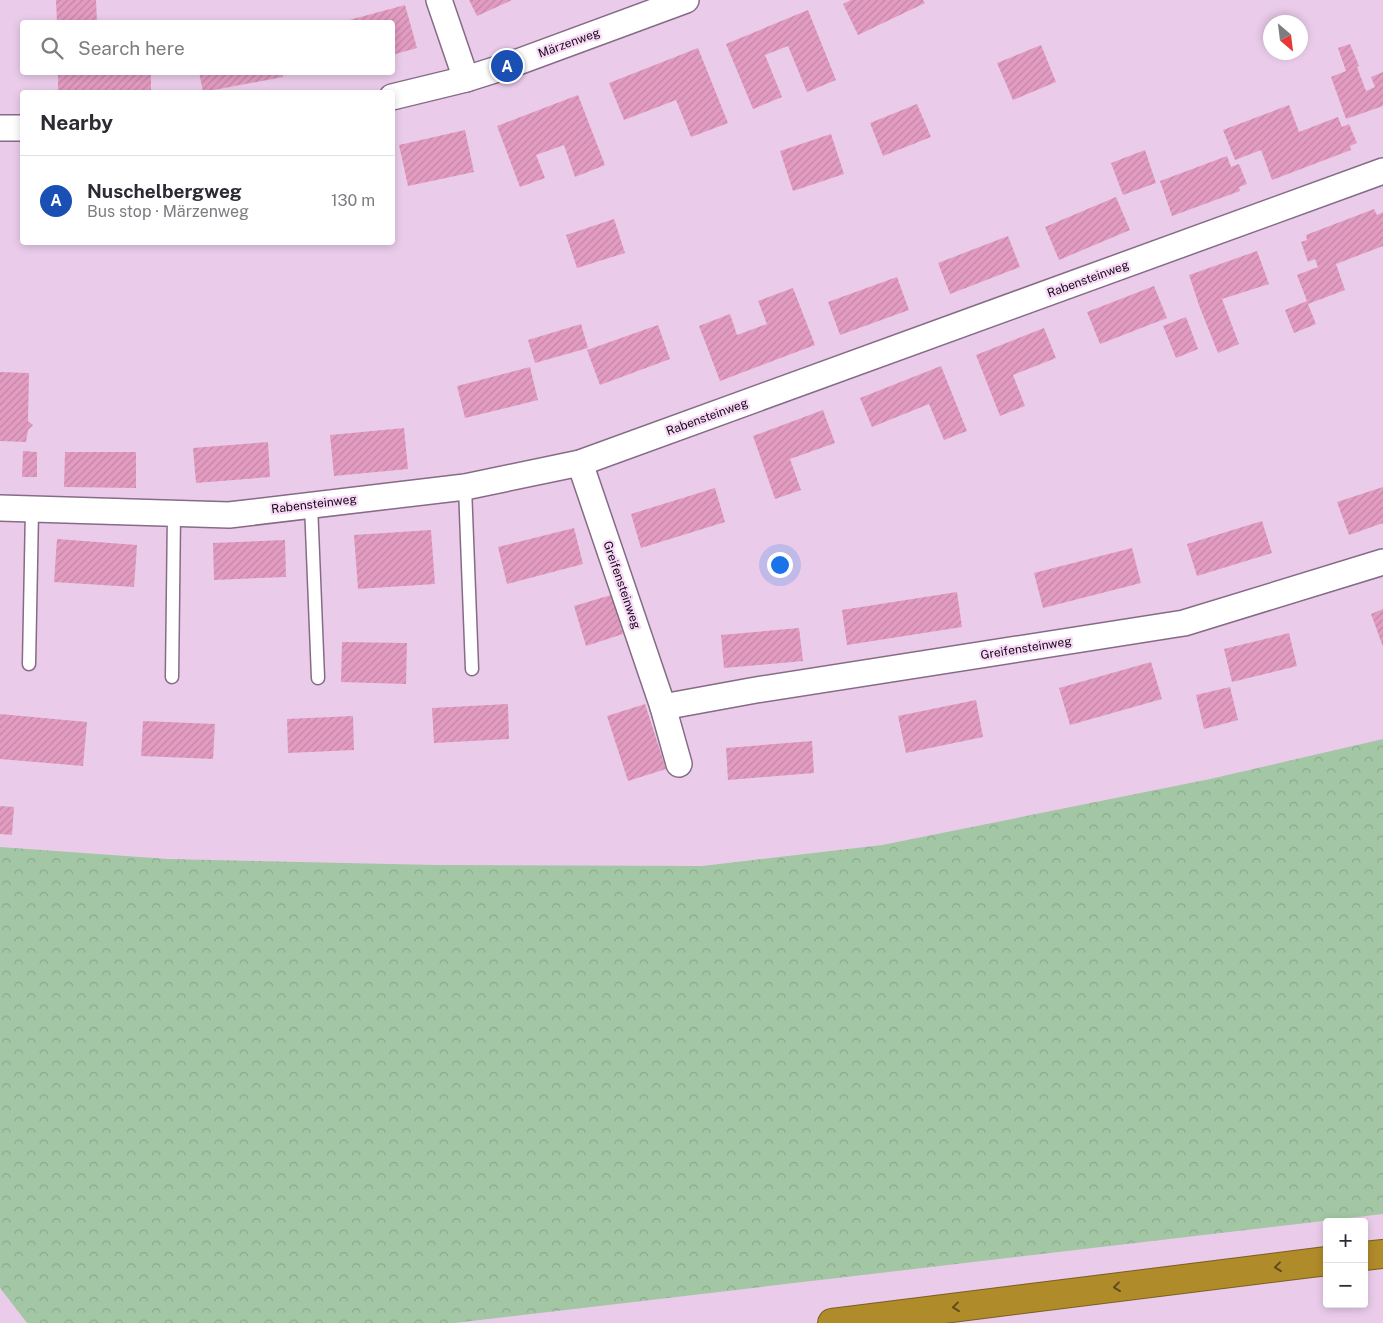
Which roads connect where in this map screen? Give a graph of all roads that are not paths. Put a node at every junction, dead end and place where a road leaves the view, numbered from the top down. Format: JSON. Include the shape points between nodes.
{"nodes":[{"id":1,"x":439,"y":0,"type":"edge"},
{"id":2,"x":686,"y":0,"type":"edge"},
{"id":3,"x":466,"y":79,"type":"junction"},
{"id":4,"x":395,"y":96,"type":"edge"},
{"id":5,"x":0,"y":128,"type":"edge"},
{"id":6,"x":20,"y":128,"type":"edge"},
{"id":7,"x":1383,"y":171,"type":"edge"},
{"id":8,"x":580,"y":464,"type":"junction"},
{"id":9,"x":465,"y":487,"type":"junction"},
{"id":10,"x":311,"y":504,"type":"junction"},
{"id":11,"x":0,"y":508,"type":"edge"},
{"id":12,"x":32,"y":510,"type":"junction"},
{"id":13,"x":174,"y":513,"type":"junction"},
{"id":14,"x":1383,"y":562,"type":"edge"},
{"id":15,"x":29,"y":664,"type":"dead end"},
{"id":16,"x":472,"y":669,"type":"dead end"},
{"id":17,"x":172,"y":677,"type":"dead end"},
{"id":18,"x":318,"y":678,"type":"dead end"},
{"id":19,"x":663,"y":708,"type":"junction"},
{"id":20,"x":679,"y":764,"type":"dead end"},
{"id":21,"x":1383,"y":1254,"type":"edge"},
{"id":22,"x":1368,"y":1256,"type":"edge"},
{"id":23,"x":1323,"y":1262,"type":"edge"},
{"id":24,"x":832,"y":1323,"type":"edge"}],
"edges":[{"from":1,"to":3,"type":"street"},
{"from":2,"to":3,"type":"street","name":"Märzenweg"},
{"from":3,"to":4,"type":"street","name":"Märzenweg"},
{"from":5,"to":6,"type":"street"},
{"from":7,"to":8,"type":"street","name":"Rabensteinweg"},
{"from":8,"to":9,"type":"street","name":"Rabensteinweg"},
{"from":8,"to":19,"type":"street","name":"Greifensteinweg"},
{"from":9,"to":10,"type":"street","name":"Rabensteinweg"},
{"from":9,"to":16,"type":"lane"},
{"from":10,"to":13,"type":"street","name":"Rabensteinweg","via":[[229,514]]},
{"from":10,"to":18,"type":"lane"},
{"from":11,"to":12,"type":"street","name":"Rabensteinweg"},
{"from":12,"to":13,"type":"street","name":"Rabensteinweg"},
{"from":12,"to":15,"type":"lane"},
{"from":13,"to":17,"type":"lane"},
{"from":14,"to":19,"type":"street","name":"Greifensteinweg","via":[[1184,623],[756,690]]},
{"from":19,"to":20,"type":"street","name":"Greifensteinweg"},
{"from":21,"to":22,"type":"highway"},
{"from":23,"to":24,"type":"highway","one_way":true}]}
